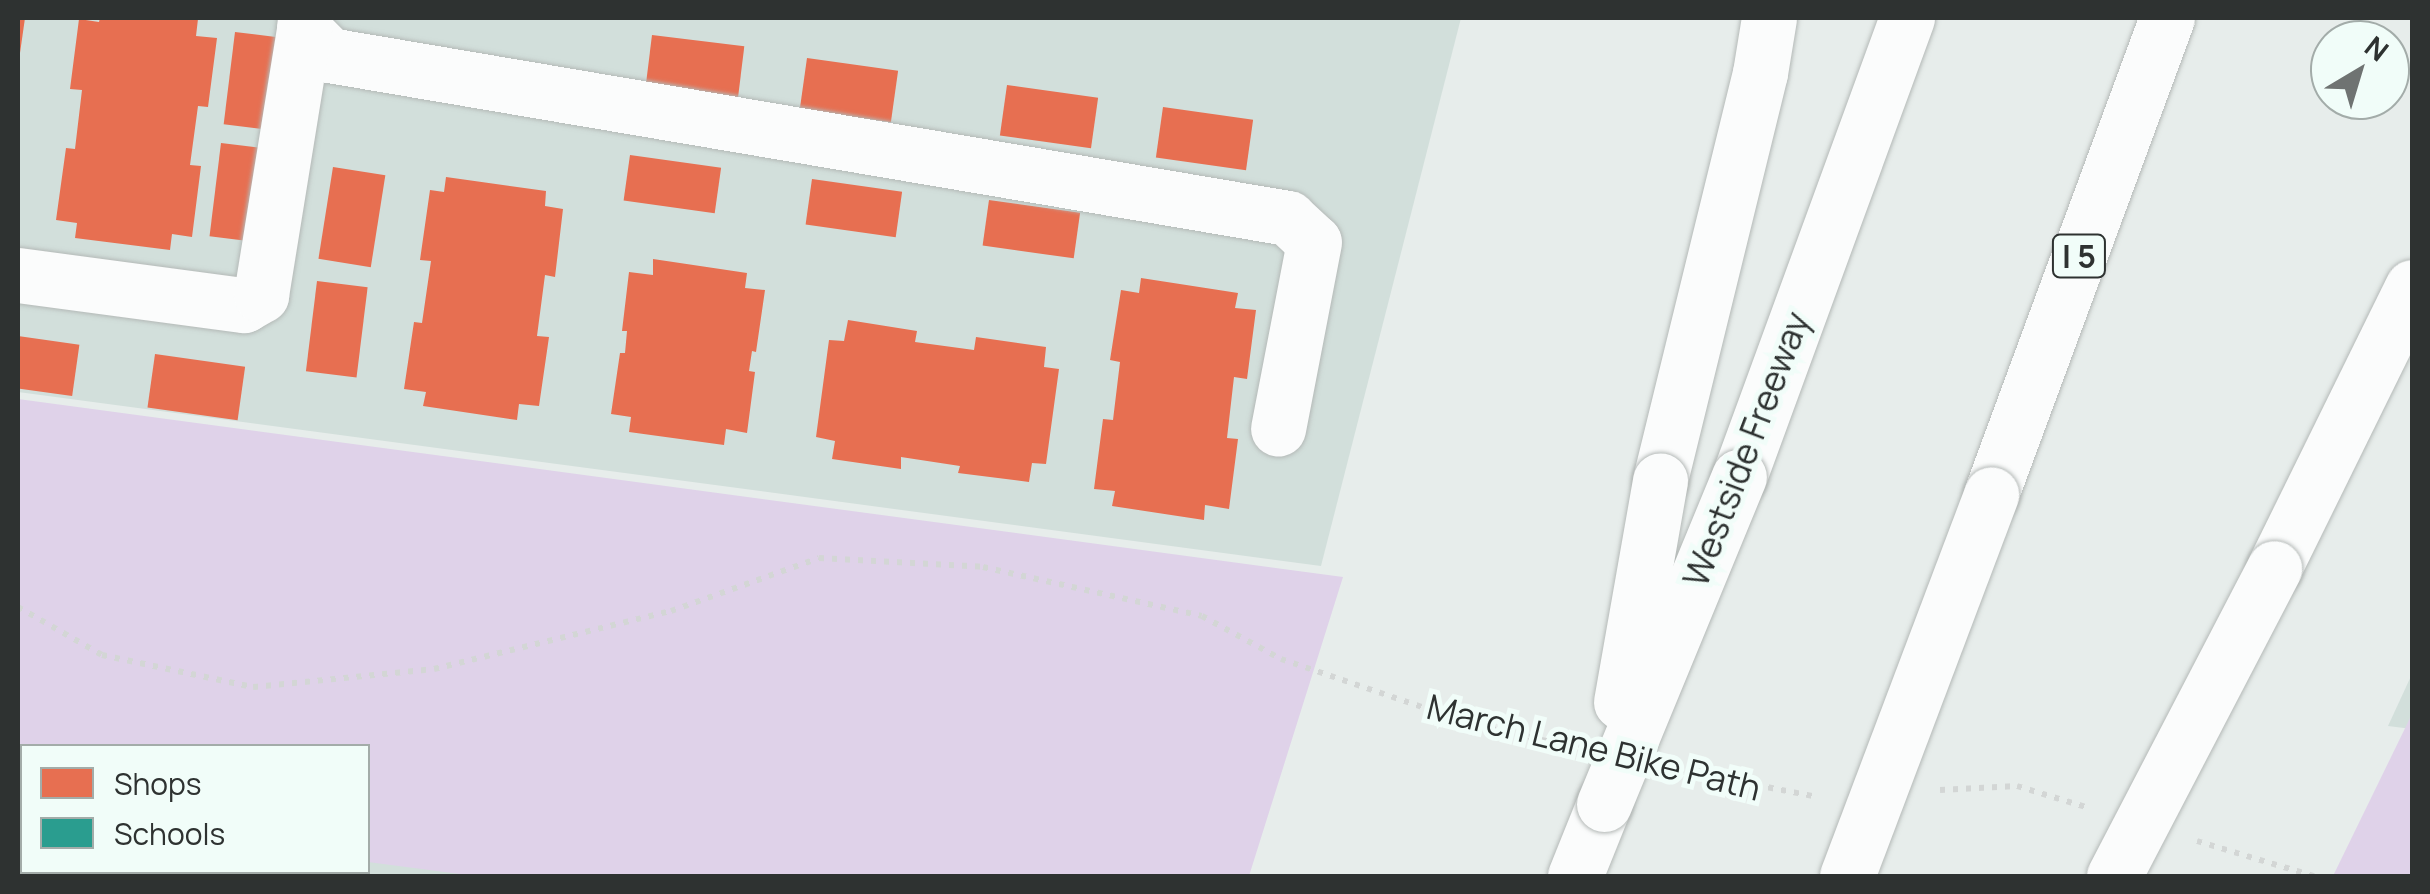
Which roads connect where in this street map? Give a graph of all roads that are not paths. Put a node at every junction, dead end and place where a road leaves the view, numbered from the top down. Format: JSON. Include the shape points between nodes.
{"nodes":[{"id":1,"x":1769,"y":18,"type":"edge"},
{"id":2,"x":1908,"y":18,"type":"edge"},
{"id":3,"x":2167,"y":18,"type":"edge"},
{"id":4,"x":305,"y":24,"type":"edge"},
{"id":5,"x":18,"y":275,"type":"edge"},
{"id":6,"x":2412,"y":287,"type":"edge"},
{"id":7,"x":1278,"y":429,"type":"dead end"},
{"id":8,"x":1604,"y":804,"type":"junction"},
{"id":9,"x":1575,"y":876,"type":"edge"},
{"id":10,"x":1847,"y":876,"type":"edge"},
{"id":11,"x":2114,"y":876,"type":"edge"}],
"edges":[{"from":1,"to":8,"type":"main road","bridge":true,"via":[[1660,480]]},
{"from":2,"to":8,"type":"main road","name":"Westside Freeway","bridge":true,"via":[[1738,477]]},
{"from":3,"to":10,"type":"main road","number":"I 5","bridge":true},
{"from":4,"to":5,"type":"main road","via":[[261,295],[244,305]]},
{"from":4,"to":7,"type":"main road","via":[[328,55],[1288,218],[1314,242]]},
{"from":6,"to":11,"type":"main road","bridge":true},
{"from":8,"to":9,"type":"main road","name":"Westside Freeway"}]}
